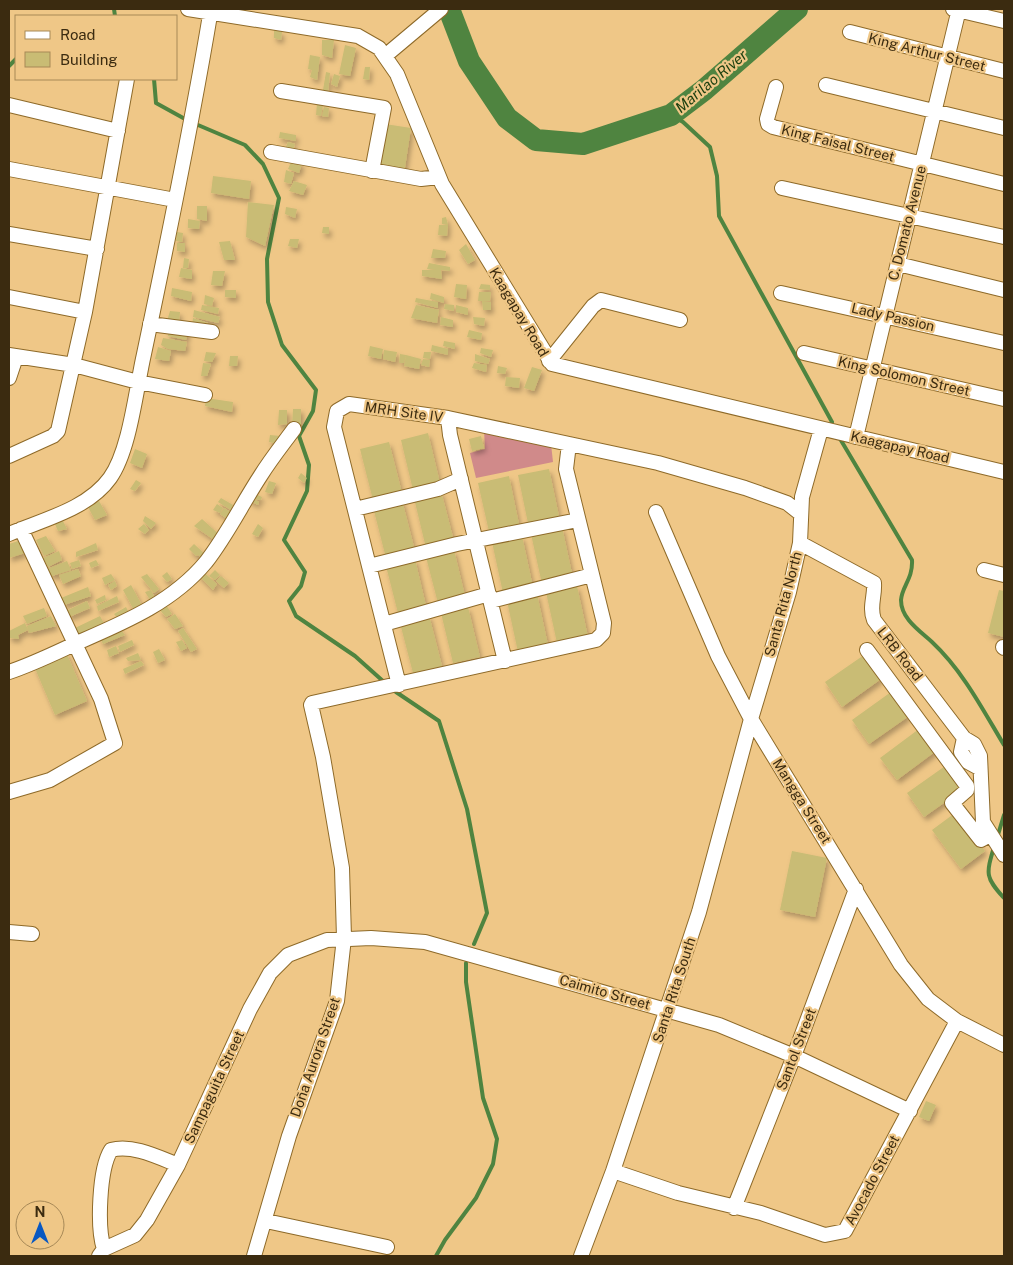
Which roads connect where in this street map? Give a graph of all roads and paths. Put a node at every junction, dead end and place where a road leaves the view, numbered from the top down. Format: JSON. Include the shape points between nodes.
{"nodes":[{"id":1,"x":188,"y":9,"type":"edge"},
{"id":2,"x":441,"y":9,"type":"edge"},
{"id":3,"x":956,"y":9,"type":"edge"},
{"id":4,"x":211,"y":11,"type":"edge"},
{"id":5,"x":1004,"y":21,"type":"edge"},
{"id":6,"x":850,"y":32,"type":"dead end"},
{"id":7,"x":385,"y":56,"type":"junction"},
{"id":8,"x":947,"y":58,"type":"junction"},
{"id":9,"x":1004,"y":71,"type":"edge"},
{"id":10,"x":128,"y":80,"type":"edge"},
{"id":11,"x":826,"y":85,"type":"dead end"},
{"id":12,"x":776,"y":87,"type":"dead end"},
{"id":13,"x":281,"y":91,"type":"dead end"},
{"id":14,"x":9,"y":105,"type":"edge"},
{"id":15,"x":934,"y":110,"type":"junction"},
{"id":16,"x":1004,"y":128,"type":"edge"},
{"id":17,"x":118,"y":131,"type":"junction"},
{"id":18,"x":271,"y":152,"type":"dead end"},
{"id":19,"x":922,"y":164,"type":"junction"},
{"id":20,"x":9,"y":169,"type":"edge"},
{"id":21,"x":372,"y":171,"type":"junction"},
{"id":22,"x":439,"y":177,"type":"junction"},
{"id":23,"x":1004,"y":184,"type":"edge"},
{"id":24,"x":109,"y":188,"type":"junction"},
{"id":25,"x":782,"y":188,"type":"dead end"},
{"id":26,"x":175,"y":200,"type":"junction"},
{"id":27,"x":908,"y":216,"type":"junction"},
{"id":28,"x":9,"y":234,"type":"edge"},
{"id":29,"x":1004,"y":237,"type":"edge"},
{"id":30,"x":97,"y":249,"type":"junction"},
{"id":31,"x":898,"y":264,"type":"junction"},
{"id":32,"x":1004,"y":290,"type":"edge"},
{"id":33,"x":781,"y":293,"type":"dead end"},
{"id":34,"x":9,"y":297,"type":"edge"},
{"id":35,"x":86,"y":312,"type":"junction"},
{"id":36,"x":885,"y":315,"type":"junction"},
{"id":37,"x":680,"y":320,"type":"dead end"},
{"id":38,"x":150,"y":324,"type":"junction"},
{"id":39,"x":212,"y":332,"type":"dead end"},
{"id":40,"x":1004,"y":343,"type":"edge"},
{"id":41,"x":804,"y":353,"type":"dead end"},
{"id":42,"x":13,"y":356,"type":"edge"},
{"id":43,"x":549,"y":361,"type":"junction"},
{"id":44,"x":74,"y":365,"type":"junction"},
{"id":45,"x":871,"y":369,"type":"junction"},
{"id":46,"x":9,"y":378,"type":"edge"},
{"id":47,"x":138,"y":382,"type":"junction"},
{"id":48,"x":205,"y":395,"type":"dead end"},
{"id":49,"x":1004,"y":399,"type":"edge"},
{"id":50,"x":448,"y":418,"type":"junction"},
{"id":51,"x":821,"y":428,"type":"junction"},
{"id":52,"x":294,"y":429,"type":"dead end"},
{"id":53,"x":856,"y":437,"type":"junction"},
{"id":54,"x":569,"y":444,"type":"junction"},
{"id":55,"x":9,"y":456,"type":"edge"},
{"id":56,"x":1004,"y":472,"type":"edge"},
{"id":57,"x":461,"y":479,"type":"junction"},
{"id":58,"x":355,"y":509,"type":"junction"},
{"id":59,"x":656,"y":512,"type":"dead end"},
{"id":60,"x":800,"y":514,"type":"junction"},
{"id":61,"x":578,"y":520,"type":"junction"},
{"id":62,"x":15,"y":531,"type":"edge"},
{"id":63,"x":475,"y":541,"type":"junction"},
{"id":64,"x":800,"y":543,"type":"junction"},
{"id":65,"x":369,"y":566,"type":"junction"},
{"id":66,"x":984,"y":570,"type":"dead end"},
{"id":67,"x":592,"y":575,"type":"junction"},
{"id":68,"x":1004,"y":575,"type":"edge"},
{"id":69,"x":490,"y":597,"type":"junction"},
{"id":70,"x":384,"y":624,"type":"junction"},
{"id":71,"x":75,"y":644,"type":"junction"},
{"id":72,"x":867,"y":650,"type":"dead end"},
{"id":73,"x":505,"y":661,"type":"junction"},
{"id":74,"x":9,"y":671,"type":"edge"},
{"id":75,"x":399,"y":685,"type":"junction"},
{"id":76,"x":751,"y":719,"type":"junction"},
{"id":77,"x":9,"y":792,"type":"edge"},
{"id":78,"x":996,"y":844,"type":"edge"},
{"id":79,"x":856,"y":889,"type":"junction"},
{"id":80,"x":9,"y":932,"type":"edge"},
{"id":81,"x":32,"y":934,"type":"dead end"},
{"id":82,"x":344,"y":938,"type":"junction"},
{"id":83,"x":668,"y":1010,"type":"junction"},
{"id":84,"x":957,"y":1021,"type":"junction"},
{"id":85,"x":1004,"y":1045,"type":"edge"},
{"id":86,"x":794,"y":1056,"type":"junction"},
{"id":87,"x":910,"y":1111,"type":"junction"},
{"id":88,"x":178,"y":1165,"type":"junction"},
{"id":89,"x":613,"y":1171,"type":"junction"},
{"id":90,"x":734,"y":1208,"type":"junction"},
{"id":91,"x":266,"y":1221,"type":"junction"},
{"id":92,"x":387,"y":1246,"type":"dead end"},
{"id":93,"x":102,"y":1253,"type":"edge"},
{"id":94,"x":254,"y":1256,"type":"edge"},
{"id":95,"x":581,"y":1256,"type":"edge"}],
"edges":[{"from":1,"to":4,"type":"street","name":"Kaagapay Road"},
{"from":2,"to":7,"type":"street"},
{"from":3,"to":5,"type":"street"},
{"from":3,"to":8,"type":"street","name":"C. Domato Avenue"},
{"from":4,"to":7,"type":"street","name":"Kaagapay Road","via":[[358,36],[373,43]]},
{"from":4,"to":26,"type":"street"},
{"from":6,"to":8,"type":"street","name":"King Arthur Street"},
{"from":7,"to":22,"type":"street","name":"Kaagapay Road","via":[[402,86]]},
{"from":8,"to":9,"type":"street","name":"King Arthur Street"},
{"from":8,"to":15,"type":"street","name":"C. Domato Avenue"},
{"from":10,"to":17,"type":"street"},
{"from":11,"to":15,"type":"street"},
{"from":12,"to":19,"type":"street","name":"King Faisal Street","via":[[768,124]]},
{"from":13,"to":21,"type":"street","via":[[384,108]]},
{"from":14,"to":17,"type":"street"},
{"from":15,"to":16,"type":"street"},
{"from":15,"to":19,"type":"street","name":"C. Domato Avenue"},
{"from":17,"to":24,"type":"street"},
{"from":18,"to":21,"type":"street"},
{"from":19,"to":23,"type":"street","name":"King Faisal Street"},
{"from":19,"to":27,"type":"street","name":"C. Domato Avenue"},
{"from":20,"to":24,"type":"street"},
{"from":21,"to":22,"type":"street","via":[[422,179]]},
{"from":22,"to":43,"type":"street","name":"Kaagapay Road"},
{"from":24,"to":26,"type":"street"},
{"from":24,"to":30,"type":"street"},
{"from":25,"to":27,"type":"street"},
{"from":26,"to":38,"type":"street"},
{"from":27,"to":29,"type":"street"},
{"from":27,"to":31,"type":"street","name":"C. Domato Avenue"},
{"from":28,"to":30,"type":"street"},
{"from":30,"to":35,"type":"street"},
{"from":31,"to":32,"type":"street"},
{"from":31,"to":36,"type":"street","name":"C. Domato Avenue"},
{"from":33,"to":36,"type":"street","name":"Lady Passion"},
{"from":34,"to":35,"type":"street"},
{"from":35,"to":44,"type":"street"},
{"from":36,"to":40,"type":"street","name":"Lady Passion"},
{"from":36,"to":45,"type":"street","name":"C. Domato Avenue"},
{"from":37,"to":43,"type":"street","via":[[601,300]]},
{"from":38,"to":39,"type":"street"},
{"from":38,"to":47,"type":"street"},
{"from":41,"to":45,"type":"street","name":"King Solomon Street"},
{"from":42,"to":44,"type":"street"},
{"from":42,"to":46,"type":"street"},
{"from":43,"to":51,"type":"street","name":"Kaagapay Road","via":[[556,366]]},
{"from":44,"to":47,"type":"street"},
{"from":44,"to":55,"type":"street","via":[[57,434]]},
{"from":45,"to":49,"type":"street","name":"King Solomon Street"},
{"from":45,"to":53,"type":"street","name":"C. Domato Avenue"},
{"from":47,"to":48,"type":"street"},
{"from":47,"to":62,"type":"street","via":[[122,457],[110,478],[97,493],[81,503]]},
{"from":50,"to":54,"type":"street","name":"MRH Site IV"},
{"from":50,"to":57,"type":"street"},
{"from":50,"to":58,"type":"street","name":"MRH Site IV","via":[[349,404],[337,410],[334,427]]},
{"from":51,"to":53,"type":"street","name":"Kaagapay Road"},
{"from":51,"to":60,"type":"street","name":"Santa Rita North"},
{"from":52,"to":71,"type":"street","via":[[220,542],[194,574],[162,602]]},
{"from":53,"to":56,"type":"street","name":"Kaagapay Road"},
{"from":54,"to":60,"type":"street","name":"MRH Site IV","via":[[697,473],[786,503]]},
{"from":54,"to":61,"type":"street","via":[[566,469]]},
{"from":57,"to":58,"type":"street","via":[[438,489]]},
{"from":57,"to":63,"type":"street"},
{"from":58,"to":65,"type":"street","name":"MRH Site IV"},
{"from":59,"to":76,"type":"street","name":"Mangga Street","via":[[718,656]]},
{"from":60,"to":64,"type":"street","name":"Santa Rita North"},
{"from":61,"to":63,"type":"street"},
{"from":61,"to":67,"type":"street"},
{"from":62,"to":71,"type":"street"},
{"from":63,"to":65,"type":"street"},
{"from":63,"to":69,"type":"street"},
{"from":64,"to":76,"type":"street","name":"Santa Rita North","via":[[789,592]]},
{"from":64,"to":78,"type":"street","name":"LRB Road","via":[[874,583],[871,611],[874,620],[964,738],[961,752],[968,762],[979,768],[983,822]]},
{"from":65,"to":70,"type":"street","name":"MRH Site IV"},
{"from":66,"to":68,"type":"street"},
{"from":67,"to":69,"type":"street"},
{"from":67,"to":73,"type":"street","via":[[604,623],[603,633],[596,640]]},
{"from":69,"to":70,"type":"street"},
{"from":69,"to":73,"type":"street"},
{"from":70,"to":75,"type":"street","name":"MRH Site IV"},
{"from":71,"to":74,"type":"street"},
{"from":71,"to":77,"type":"street","via":[[101,699],[115,744],[50,780]]},
{"from":72,"to":78,"type":"street","via":[[967,786],[968,790],[952,802],[981,840]]},
{"from":73,"to":75,"type":"street"},
{"from":75,"to":82,"type":"street","name":"Doña Aurora Street","via":[[312,704],[342,868]]},
{"from":76,"to":79,"type":"street","name":"Mangga Street"},
{"from":76,"to":83,"type":"street","name":"Santa Rita South","via":[[699,912]]},
{"from":79,"to":84,"type":"street","name":"Mangga Street","via":[[901,965],[928,999]]},
{"from":79,"to":86,"type":"street","name":"Santol Street"},
{"from":80,"to":81,"type":"street"},
{"from":82,"to":83,"type":"street","name":"Caimito Street","via":[[425,942]]},
{"from":82,"to":88,"type":"street","name":"Sampaguita Street","via":[[300,949],[283,959],[270,973]]},
{"from":82,"to":91,"type":"street","name":"Doña Aurora Street","via":[[337,1001],[289,1136]]},
{"from":83,"to":86,"type":"street","name":"Caimito Street","via":[[720,1025]]},
{"from":83,"to":89,"type":"street","name":"Santa Rita South"},
{"from":84,"to":85,"type":"street","name":"Mangga Street"},
{"from":84,"to":87,"type":"street","name":"Avocado Street"},
{"from":86,"to":87,"type":"street","name":"Caimito Street"},
{"from":86,"to":90,"type":"street","name":"Santol Street"},
{"from":87,"to":90,"type":"street","name":"Avocado Street","via":[[845,1231],[825,1235],[784,1220]]},
{"from":88,"to":93,"type":"street","name":"Sampaguita Street","via":[[142,1228],[126,1241]]},
{"from":88,"to":93,"type":"street","via":[[143,1152],[122,1148],[111,1150],[105,1163],[100,1228]]},
{"from":89,"to":90,"type":"street","name":"Avocado Street"},
{"from":89,"to":95,"type":"street","name":"Santa Rita South"},
{"from":91,"to":92,"type":"street"},
{"from":91,"to":94,"type":"street","name":"Doña Aurora Street"}]}
